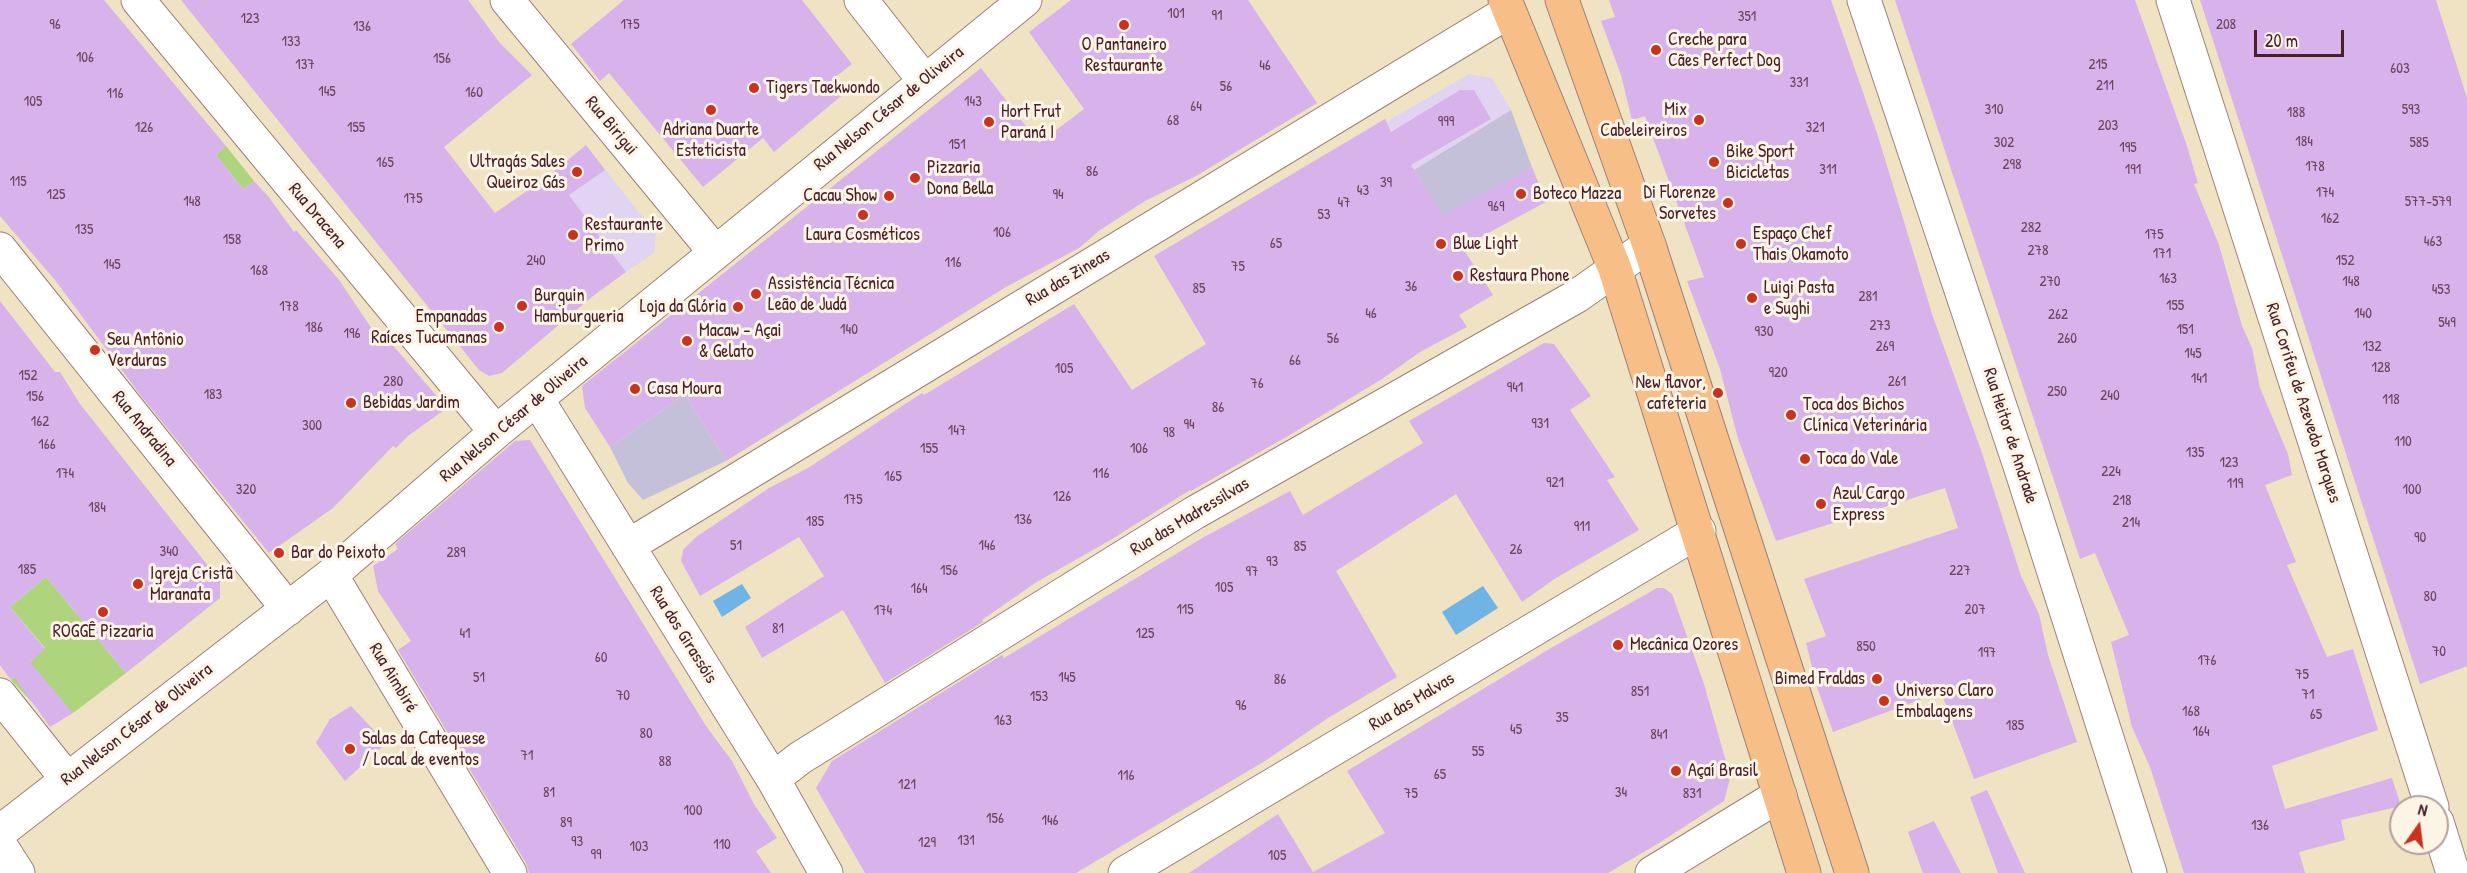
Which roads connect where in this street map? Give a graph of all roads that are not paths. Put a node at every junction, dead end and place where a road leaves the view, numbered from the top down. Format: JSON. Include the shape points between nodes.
{"nodes":[{"id":1,"x":138,"y":0,"type":"edge"},
{"id":2,"x":507,"y":0,"type":"edge"},
{"id":3,"x":861,"y":0,"type":"edge"},
{"id":4,"x":1025,"y":0,"type":"edge"},
{"id":5,"x":1562,"y":0,"type":"edge"},
{"id":6,"x":1863,"y":0,"type":"edge"},
{"id":7,"x":2173,"y":0,"type":"edge"},
{"id":8,"x":1506,"y":6,"type":"edge"},
{"id":9,"x":924,"y":80,"type":"junction"},
{"id":10,"x":1649,"y":245,"type":"junction"},
{"id":11,"x":0,"y":249,"type":"edge"},
{"id":12,"x":715,"y":252,"type":"junction"},
{"id":13,"x":1615,"y":269,"type":"junction"},
{"id":14,"x":537,"y":399,"type":"junction"},
{"id":15,"x":496,"y":432,"type":"junction"},
{"id":16,"x":1699,"y":531,"type":"junction"},
{"id":17,"x":628,"y":546,"type":"junction"},
{"id":18,"x":331,"y":575,"type":"junction"},
{"id":19,"x":288,"y":609,"type":"junction"},
{"id":20,"x":0,"y":695,"type":"edge"},
{"id":21,"x":67,"y":778,"type":"junction"},
{"id":22,"x":773,"y":779,"type":"junction"},
{"id":23,"x":1780,"y":795,"type":"junction"},
{"id":24,"x":2428,"y":795,"type":"edge"},
{"id":25,"x":0,"y":832,"type":"edge"},
{"id":26,"x":0,"y":845,"type":"edge"},
{"id":27,"x":2447,"y":855,"type":"edge"},
{"id":28,"x":18,"y":873,"type":"edge"},
{"id":29,"x":510,"y":873,"type":"edge"},
{"id":30,"x":826,"y":873,"type":"edge"},
{"id":31,"x":1125,"y":873,"type":"edge"},
{"id":32,"x":1652,"y":873,"type":"edge"},
{"id":33,"x":1804,"y":873,"type":"edge"},
{"id":34,"x":1851,"y":873,"type":"edge"},
{"id":35,"x":2150,"y":873,"type":"edge"},
{"id":36,"x":2453,"y":873,"type":"edge"}],
"edges":[{"from":1,"to":15,"type":"street","name":"Rua Dracena"},
{"from":2,"to":12,"type":"street","name":"Rua Birigui"},
{"from":3,"to":9,"type":"street"},
{"from":4,"to":9,"type":"street","name":"Rua Nelson César de Oliveira"},
{"from":5,"to":10,"type":"main road"},
{"from":6,"to":35,"type":"street","name":"Rua Heitor de Andrade","via":[[2021,469]]},
{"from":7,"to":24,"type":"street","name":"Rua Corifeu de Azevedo Marques"},
{"from":8,"to":13,"type":"main road"},
{"from":8,"to":17,"type":"street","name":"Rua das Zineas"},
{"from":9,"to":12,"type":"street","name":"Rua Nelson César de Oliveira"},
{"from":10,"to":13,"type":"street","name":"Rua das Madressilvas"},
{"from":10,"to":34,"type":"main road"},
{"from":11,"to":19,"type":"street","name":"Rua Andradina"},
{"from":12,"to":14,"type":"street","name":"Rua Nelson César de Oliveira"},
{"from":13,"to":16,"type":"main road"},
{"from":13,"to":22,"type":"street","name":"Rua das Madressilvas","via":[[1577,296],[1194,513],[800,758]]},
{"from":14,"to":15,"type":"street","name":"Rua Nelson César de Oliveira"},
{"from":14,"to":17,"type":"street","name":"Rua dos Girassóis"},
{"from":15,"to":18,"type":"street","name":"Rua Nelson César de Oliveira"},
{"from":16,"to":23,"type":"main road"},
{"from":16,"to":31,"type":"street","name":"Rua das Malvas"},
{"from":17,"to":22,"type":"street","name":"Rua dos Girassóis"},
{"from":18,"to":19,"type":"street","name":"Rua Nelson César de Oliveira"},
{"from":18,"to":29,"type":"street","name":"Rua Aimbiré"},
{"from":19,"to":21,"type":"street","name":"Rua Nelson César de Oliveira"},
{"from":20,"to":21,"type":"street"},
{"from":21,"to":25,"type":"street","name":"Rua Nelson César de Oliveira"},
{"from":22,"to":30,"type":"street","name":"Rua dos Girassóis"},
{"from":23,"to":32,"type":"street"},
{"from":23,"to":33,"type":"main road"},
{"from":26,"to":28,"type":"street"},
{"from":27,"to":36,"type":"street"}]}
